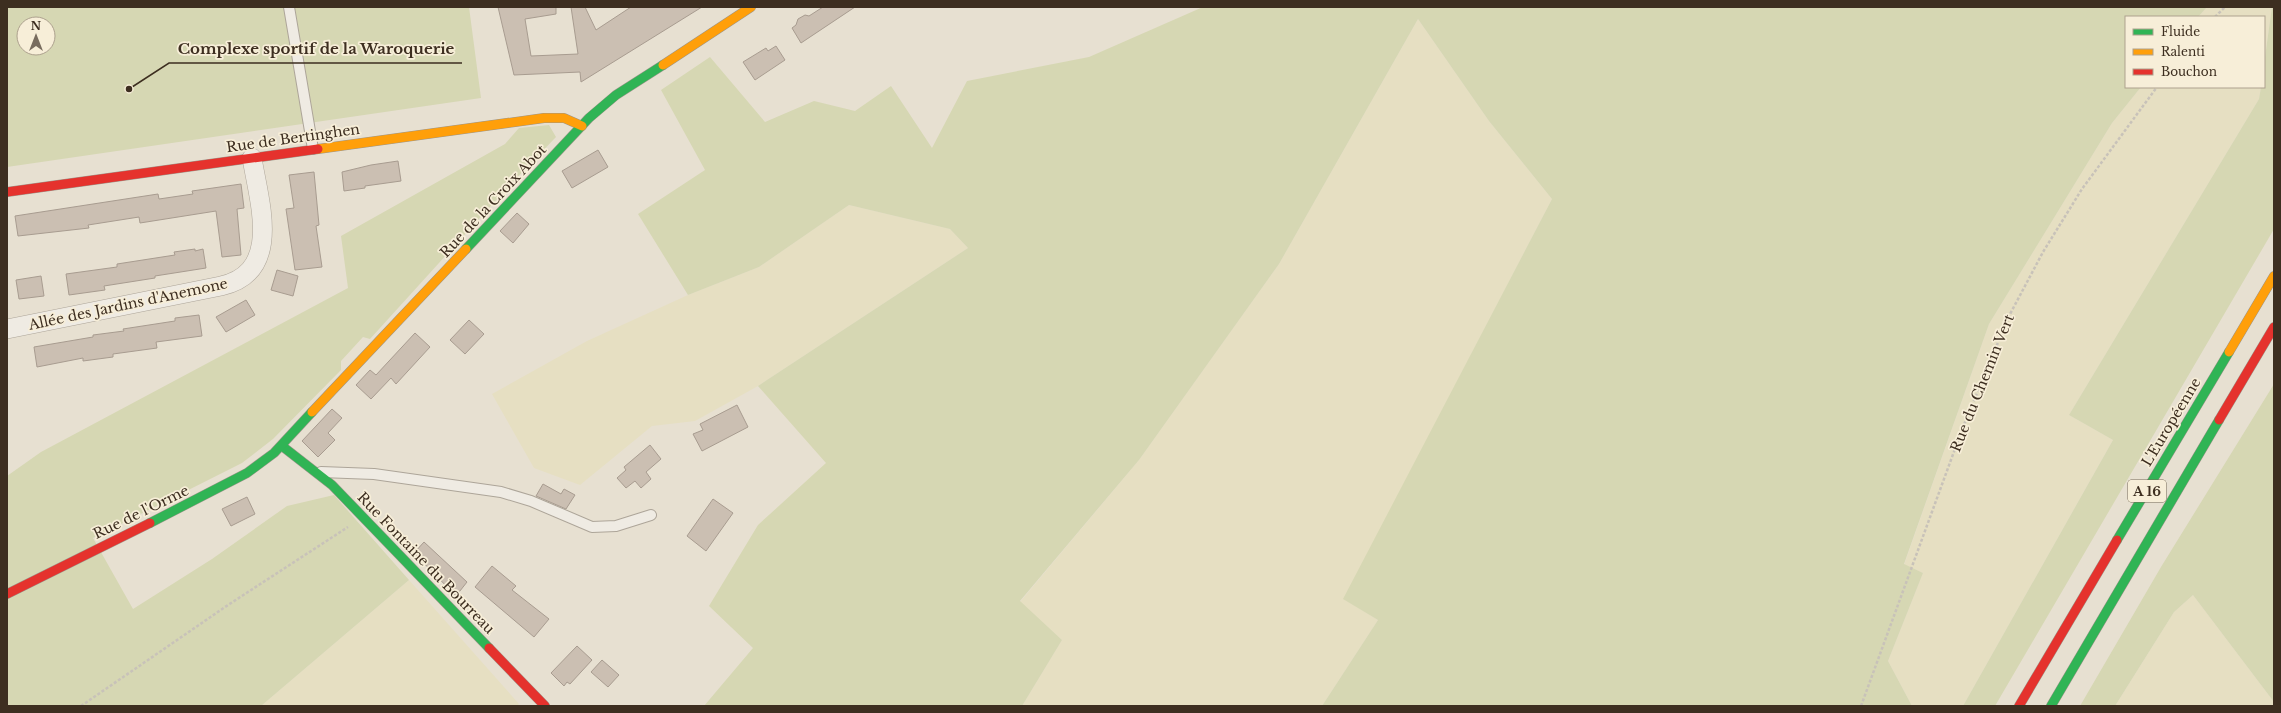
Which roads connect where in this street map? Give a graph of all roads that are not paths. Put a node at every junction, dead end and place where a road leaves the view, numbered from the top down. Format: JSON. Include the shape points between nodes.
{"nodes":[{"id":1,"x":289,"y":7,"type":"edge"},
{"id":2,"x":751,"y":7,"type":"edge"},
{"id":3,"x":582,"y":126,"type":"junction"},
{"id":4,"x":313,"y":149,"type":"junction"},
{"id":5,"x":252,"y":158,"type":"junction"},
{"id":6,"x":7,"y":192,"type":"edge"},
{"id":7,"x":2274,"y":276,"type":"edge"},
{"id":8,"x":2274,"y":327,"type":"edge"},
{"id":9,"x":7,"y":329,"type":"edge"},
{"id":10,"x":282,"y":446,"type":"junction"},
{"id":11,"x":317,"y":472,"type":"junction"},
{"id":12,"x":651,"y":515,"type":"dead end"},
{"id":13,"x":7,"y":594,"type":"edge"},
{"id":14,"x":545,"y":706,"type":"edge"},
{"id":15,"x":2020,"y":706,"type":"edge"},
{"id":16,"x":2051,"y":706,"type":"edge"}],
"edges":[{"from":1,"to":4,"type":"lane"},
{"from":2,"to":3,"type":"main road","name":"Rue de la Croix Abot","via":[[616,95]]},
{"from":3,"to":4,"type":"main road","name":"Rue de Bertinghen","via":[[564,118],[547,118]]},
{"from":3,"to":10,"type":"main road","name":"Rue de la Croix Abot"},
{"from":4,"to":5,"type":"main road","name":"Rue de Bertinghen"},
{"from":5,"to":6,"type":"main road","name":"Rue de Bertinghen"},
{"from":5,"to":9,"type":"street","name":"Allée des Jardins d'Anemone","via":[[263,238],[257,259],[249,271],[239,278],[221,286]]},
{"from":7,"to":15,"type":"main road","name":"L'Européenne","number":"A 16"},
{"from":8,"to":16,"type":"main road","number":"A 16"},
{"from":10,"to":11,"type":"main road","name":"Rue Fontaine du Bourreau"},
{"from":10,"to":13,"type":"main road","name":"Rue de l'Orme","via":[[239,478]]},
{"from":11,"to":12,"type":"lane","via":[[374,474],[501,492],[531,501],[592,527],[616,526]]},
{"from":11,"to":14,"type":"main road","name":"Rue Fontaine du Bourreau"}]}
